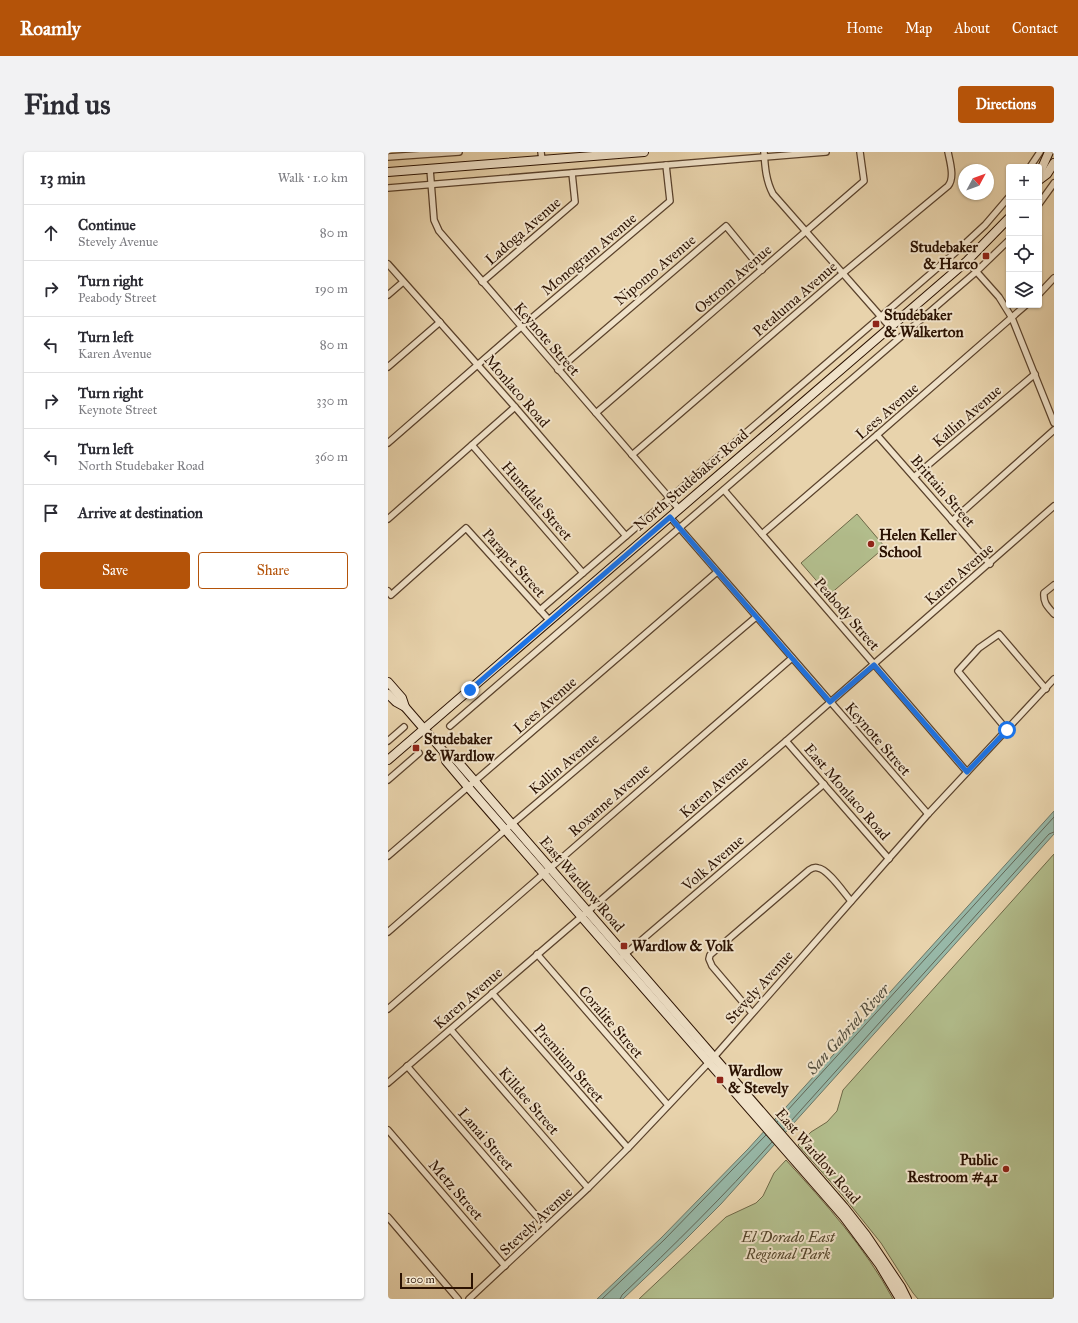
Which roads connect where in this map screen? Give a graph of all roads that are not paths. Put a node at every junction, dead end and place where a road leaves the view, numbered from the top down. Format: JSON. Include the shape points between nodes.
{"nodes":[{"id":1,"x":458,"y":152,"type":"edge"},
{"id":2,"x":644,"y":152,"type":"edge"},
{"id":3,"x":826,"y":152,"type":"edge"},
{"id":4,"x":860,"y":152,"type":"edge"},
{"id":5,"x":948,"y":152,"type":"edge"},
{"id":6,"x":1040,"y":152,"type":"edge"},
{"id":7,"x":1049,"y":152,"type":"edge"},
{"id":8,"x":418,"y":154,"type":"edge"},
{"id":9,"x":764,"y":154,"type":"edge"},
{"id":10,"x":542,"y":156,"type":"edge"},
{"id":11,"x":388,"y":157,"type":"edge"},
{"id":12,"x":1032,"y":164,"type":"edge"},
{"id":13,"x":1054,"y":164,"type":"edge"},
{"id":14,"x":666,"y":165,"type":"junction"},
{"id":15,"x":1042,"y":168,"type":"edge"},
{"id":16,"x":430,"y":169,"type":"junction"},
{"id":17,"x":388,"y":172,"type":"edge"},
{"id":18,"x":572,"y":173,"type":"junction"},
{"id":19,"x":1042,"y":177,"type":"edge"},
{"id":20,"x":1054,"y":183,"type":"edge"},
{"id":21,"x":430,"y":184,"type":"junction"},
{"id":22,"x":388,"y":188,"type":"edge"},
{"id":23,"x":1006,"y":200,"type":"edge"},
{"id":24,"x":1042,"y":200,"type":"edge"},
{"id":25,"x":1006,"y":221,"type":"edge"},
{"id":26,"x":806,"y":232,"type":"junction"},
{"id":27,"x":1006,"y":243,"type":"edge"},
{"id":28,"x":967,"y":261,"type":"junction"},
{"id":29,"x":388,"y":264,"type":"edge"},
{"id":30,"x":762,"y":270,"type":"junction"},
{"id":31,"x":976,"y":272,"type":"junction"},
{"id":32,"x":842,"y":274,"type":"junction"},
{"id":33,"x":1054,"y":278,"type":"edge"},
{"id":34,"x":403,"y":282,"type":"junction"},
{"id":35,"x":482,"y":282,"type":"junction"},
{"id":36,"x":1042,"y":291,"type":"edge"},
{"id":37,"x":388,"y":294,"type":"edge"},
{"id":38,"x":1023,"y":308,"type":"edge"},
{"id":39,"x":880,"y":316,"type":"junction"},
{"id":40,"x":1012,"y":318,"type":"junction"},
{"id":41,"x":440,"y":322,"type":"junction"},
{"id":42,"x":521,"y":327,"type":"junction"},
{"id":43,"x":890,"y":327,"type":"junction"},
{"id":44,"x":478,"y":365,"type":"junction"},
{"id":45,"x":388,"y":367,"type":"edge"},
{"id":46,"x":558,"y":370,"type":"junction"},
{"id":47,"x":1035,"y":374,"type":"junction"},
{"id":48,"x":515,"y":407,"type":"junction"},
{"id":49,"x":596,"y":413,"type":"junction"},
{"id":50,"x":1054,"y":423,"type":"edge"},
{"id":51,"x":1054,"y":430,"type":"edge"},
{"id":52,"x":878,"y":435,"type":"junction"},
{"id":53,"x":388,"y":443,"type":"edge"},
{"id":54,"x":472,"y":444,"type":"junction"},
{"id":55,"x":632,"y":455,"type":"junction"},
{"id":56,"x":914,"y":477,"type":"junction"},
{"id":57,"x":724,"y":490,"type":"junction"},
{"id":58,"x":669,"y":498,"type":"junction"},
{"id":59,"x":1054,"y":506,"type":"edge"},
{"id":60,"x":679,"y":509,"type":"junction"},
{"id":61,"x":670,"y":517,"type":"junction"},
{"id":62,"x":388,"y":519,"type":"edge"},
{"id":63,"x":952,"y":521,"type":"junction"},
{"id":64,"x":680,"y":528,"type":"junction"},
{"id":65,"x":762,"y":534,"type":"junction"},
{"id":66,"x":626,"y":536,"type":"junction"},
{"id":67,"x":990,"y":564,"type":"junction"},
{"id":68,"x":717,"y":572,"type":"junction"},
{"id":69,"x":583,"y":573,"type":"junction"},
{"id":70,"x":1054,"y":584,"type":"edge"},
{"id":71,"x":388,"y":591,"type":"edge"},
{"id":72,"x":540,"y":610,"type":"junction"},
{"id":73,"x":1054,"y":614,"type":"edge"},
{"id":74,"x":756,"y":616,"type":"junction"},
{"id":75,"x":550,"y":621,"type":"junction"},
{"id":76,"x":792,"y":658,"type":"junction"},
{"id":77,"x":874,"y":665,"type":"junction"},
{"id":78,"x":1054,"y":679,"type":"edge"},
{"id":79,"x":388,"y":682,"type":"edge"},
{"id":80,"x":1046,"y":689,"type":"junction"},
{"id":81,"x":388,"y":694,"type":"edge"},
{"id":82,"x":830,"y":702,"type":"junction"},
{"id":83,"x":405,"y":707,"type":"junction"},
{"id":84,"x":450,"y":726,"type":"dead end"},
{"id":85,"x":404,"y":727,"type":"dead end"},
{"id":86,"x":424,"y":729,"type":"junction"},
{"id":87,"x":1007,"y":730,"type":"junction"},
{"id":88,"x":388,"y":741,"type":"edge"},
{"id":89,"x":786,"y":741,"type":"junction"},
{"id":90,"x":419,"y":753,"type":"dead end"},
{"id":91,"x":388,"y":760,"type":"edge"},
{"id":92,"x":967,"y":772,"type":"junction"},
{"id":93,"x":388,"y":780,"type":"edge"},
{"id":94,"x":471,"y":784,"type":"junction"},
{"id":95,"x":824,"y":784,"type":"junction"},
{"id":96,"x":928,"y":814,"type":"junction"},
{"id":97,"x":508,"y":827,"type":"junction"},
{"id":98,"x":388,"y":856,"type":"edge"},
{"id":99,"x":889,"y":859,"type":"junction"},
{"id":100,"x":546,"y":871,"type":"junction"},
{"id":101,"x":851,"y":901,"type":"junction"},
{"id":102,"x":585,"y":915,"type":"junction"},
{"id":103,"x":388,"y":932,"type":"edge"},
{"id":104,"x":537,"y":954,"type":"junction"},
{"id":105,"x":622,"y":957,"type":"junction"},
{"id":106,"x":492,"y":993,"type":"junction"},
{"id":107,"x":388,"y":1009,"type":"edge"},
{"id":108,"x":752,"y":1013,"type":"junction"},
{"id":109,"x":451,"y":1030,"type":"junction"},
{"id":110,"x":711,"y":1060,"type":"junction"},
{"id":111,"x":407,"y":1066,"type":"junction"},
{"id":112,"x":388,"y":1083,"type":"edge"},
{"id":113,"x":668,"y":1105,"type":"junction"},
{"id":114,"x":388,"y":1130,"type":"edge"},
{"id":115,"x":628,"y":1148,"type":"junction"},
{"id":116,"x":797,"y":1157,"type":"junction"},
{"id":117,"x":588,"y":1188,"type":"junction"},
{"id":118,"x":388,"y":1218,"type":"edge"},
{"id":119,"x":546,"y":1227,"type":"junction"},
{"id":120,"x":505,"y":1266,"type":"junction"},
{"id":121,"x":458,"y":1299,"type":"edge"},
{"id":122,"x":469,"y":1299,"type":"edge"},
{"id":123,"x":900,"y":1299,"type":"edge"},
{"id":124,"x":907,"y":1299,"type":"edge"}],
"edges":[{"from":1,"to":8,"type":"street"},
{"from":2,"to":10,"type":"main road"},
{"from":3,"to":9,"type":"street"},
{"from":4,"to":26,"type":"street","name":"Ostrom Avenue","via":[[864,181]]},
{"from":5,"to":32,"type":"street","name":"Petaluma Avenue","via":[[951,183]]},
{"from":6,"to":12,"type":"street"},
{"from":7,"to":15,"type":"main road"},
{"from":8,"to":11,"type":"street"},
{"from":9,"to":14,"type":"street"},
{"from":9,"to":26,"type":"street","via":[[771,190]]},
{"from":10,"to":16,"type":"main road"},
{"from":13,"to":19,"type":"main road"},
{"from":14,"to":18,"type":"street"},
{"from":14,"to":42,"type":"street","name":"Monogram Avenue","via":[[670,201]]},
{"from":16,"to":17,"type":"main road"},
{"from":16,"to":21,"type":"street","name":"Keynote Street"},
{"from":18,"to":21,"type":"street"},
{"from":18,"to":35,"type":"street","name":"Ladoga Avenue","via":[[575,202]]},
{"from":20,"to":24,"type":"street"},
{"from":21,"to":22,"type":"street"},
{"from":21,"to":35,"type":"street","name":"Keynote Street","via":[[434,220],[439,231]]},
{"from":23,"to":39,"type":"street","name":"North Studebaker Road","via":[[985,225],[957,251]]},
{"from":25,"to":28,"type":"main road","name":"North Studebaker Road"},
{"from":26,"to":30,"type":"street","name":"Ostrom Avenue"},
{"from":26,"to":32,"type":"street"},
{"from":27,"to":31,"type":"street","name":"North Studebaker Road"},
{"from":28,"to":31,"type":"street"},
{"from":28,"to":43,"type":"main road","name":"North Studebaker Road"},
{"from":29,"to":34,"type":"street","name":"Monlaco Road"},
{"from":30,"to":46,"type":"street","name":"Nipomo Avenue","via":[[726,226]]},
{"from":30,"to":49,"type":"street","name":"Ostrom Avenue"},
{"from":31,"to":40,"type":"street","via":[[999,297]]},
{"from":31,"to":57,"type":"street","name":"North Studebaker Road"},
{"from":32,"to":39,"type":"street"},
{"from":32,"to":55,"type":"street","name":"Petaluma Avenue"},
{"from":33,"to":36,"type":"street"},
{"from":34,"to":37,"type":"street"},
{"from":34,"to":41,"type":"street","name":"Monlaco Road"},
{"from":35,"to":42,"type":"street","name":"Keynote Street"},
{"from":38,"to":40,"type":"street","name":"Lees Avenue"},
{"from":39,"to":43,"type":"street"},
{"from":39,"to":58,"type":"street","name":"North Studebaker Road"},
{"from":40,"to":47,"type":"street"},
{"from":40,"to":52,"type":"street","name":"Lees Avenue"},
{"from":41,"to":44,"type":"street","name":"Monlaco Road"},
{"from":41,"to":45,"type":"street"},
{"from":42,"to":44,"type":"street","name":"Monogram Avenue"},
{"from":42,"to":46,"type":"street","name":"Keynote Street"},
{"from":43,"to":60,"type":"main road","name":"North Studebaker Road"},
{"from":44,"to":48,"type":"street","name":"Monlaco Road"},
{"from":44,"to":53,"type":"street","name":"Monogram Avenue"},
{"from":46,"to":49,"type":"street","name":"Keynote Street"},
{"from":47,"to":50,"type":"street"},
{"from":47,"to":56,"type":"street","name":"Kallin Avenue"},
{"from":48,"to":54,"type":"street"},
{"from":48,"to":66,"type":"street","name":"Monlaco Road"},
{"from":49,"to":55,"type":"street","name":"Keynote Street"},
{"from":51,"to":63,"type":"street"},
{"from":52,"to":56,"type":"street","name":"Brittain Street"},
{"from":52,"to":65,"type":"street","name":"Lees Avenue"},
{"from":54,"to":62,"type":"street"},
{"from":54,"to":69,"type":"street","name":"Huntdale Street"},
{"from":55,"to":58,"type":"street","name":"Keynote Street"},
{"from":56,"to":63,"type":"street","name":"Brittain Street"},
{"from":57,"to":64,"type":"street","name":"North Studebaker Road"},
{"from":57,"to":65,"type":"street","name":"Peabody Street"},
{"from":58,"to":60,"type":"street","name":"Keynote Street"},
{"from":58,"to":66,"type":"street","name":"North Studebaker Road"},
{"from":59,"to":67,"type":"street","name":"Karen Avenue"},
{"from":60,"to":61,"type":"main road","name":"North Studebaker Road"},
{"from":61,"to":64,"type":"street","name":"Keynote Street"},
{"from":61,"to":75,"type":"main road","name":"North Studebaker Road"},
{"from":63,"to":67,"type":"street","name":"Brittain Street"},
{"from":64,"to":68,"type":"street","name":"Keynote Street"},
{"from":64,"to":84,"type":"street","name":"North Studebaker Road"},
{"from":65,"to":77,"type":"street","name":"Peabody Street"},
{"from":66,"to":69,"type":"street","name":"North Studebaker Road"},
{"from":67,"to":77,"type":"street","name":"Karen Avenue"},
{"from":68,"to":74,"type":"street","name":"Keynote Street"},
{"from":68,"to":94,"type":"street","name":"Lees Avenue"},
{"from":69,"to":72,"type":"street","name":"North Studebaker Road"},
{"from":70,"to":73,"type":"street","via":[[1044,593],[1043,598]]},
{"from":71,"to":72,"type":"street","name":"Parapet Street","via":[[391,594],[466,528]]},
{"from":72,"to":75,"type":"street","name":"Parapet Street"},
{"from":74,"to":76,"type":"street","name":"Keynote Street"},
{"from":74,"to":97,"type":"street","name":"Kallin Avenue"},
{"from":75,"to":86,"type":"main road","name":"North Studebaker Road"},
{"from":76,"to":82,"type":"street","name":"Keynote Street"},
{"from":76,"to":100,"type":"street","name":"Roxanne Avenue"},
{"from":77,"to":82,"type":"street","name":"Karen Avenue"},
{"from":77,"to":92,"type":"street","name":"Peabody Street"},
{"from":78,"to":80,"type":"street","name":"Stevely Avenue"},
{"from":79,"to":83,"type":"main road","name":"East Wardlow Road","via":[[402,698]]},
{"from":80,"to":87,"type":"street","name":"Stevely Avenue"},
{"from":80,"to":87,"type":"street","via":[[999,634],[979,648],[958,671]]},
{"from":81,"to":83,"type":"main road","name":"East Wardlow Road"},
{"from":82,"to":89,"type":"street","name":"Karen Avenue"},
{"from":82,"to":96,"type":"street","name":"Keynote Street"},
{"from":83,"to":86,"type":"main road","name":"East Wardlow Road"},
{"from":85,"to":88,"type":"street"},
{"from":86,"to":91,"type":"main road","name":"North Studebaker Road"},
{"from":86,"to":94,"type":"main road","name":"East Wardlow Road","via":[[444,752],[446,761]]},
{"from":87,"to":92,"type":"street","name":"Stevely Avenue"},
{"from":89,"to":95,"type":"street","name":"East Monlaco Road"},
{"from":89,"to":102,"type":"street","name":"Karen Avenue"},
{"from":90,"to":93,"type":"street"},
{"from":92,"to":96,"type":"street","name":"Stevely Avenue"},
{"from":94,"to":97,"type":"main road","name":"East Wardlow Road"},
{"from":94,"to":98,"type":"street","name":"Lees Avenue"},
{"from":95,"to":99,"type":"street","name":"East Monlaco Road"},
{"from":95,"to":105,"type":"street","name":"Volk Avenue"},
{"from":96,"to":99,"type":"street","name":"Stevely Avenue"},
{"from":97,"to":100,"type":"main road","name":"East Wardlow Road"},
{"from":97,"to":103,"type":"street","name":"Kallin Avenue"},
{"from":99,"to":101,"type":"street","name":"Stevely Avenue"},
{"from":100,"to":102,"type":"main road","name":"East Wardlow Road"},
{"from":100,"to":107,"type":"street","name":"Roxanne Avenue"},
{"from":101,"to":108,"type":"street","name":"Stevely Avenue"},
{"from":101,"to":108,"type":"street","via":[[826,872],[817,867],[813,868],[710,955],[712,966]]},
{"from":102,"to":104,"type":"street","name":"Karen Avenue"},
{"from":102,"to":105,"type":"main road","name":"East Wardlow Road"},
{"from":104,"to":106,"type":"street","name":"Karen Avenue"},
{"from":104,"to":113,"type":"street","name":"Coralite Street"},
{"from":105,"to":110,"type":"main road","name":"East Wardlow Road"},
{"from":106,"to":109,"type":"street","name":"Karen Avenue"},
{"from":106,"to":115,"type":"street","name":"Premium Street"},
{"from":108,"to":110,"type":"street","name":"Stevely Avenue"},
{"from":109,"to":111,"type":"street","name":"Karen Avenue"},
{"from":109,"to":117,"type":"street","name":"Killdee Street"},
{"from":110,"to":113,"type":"street","name":"Stevely Avenue"},
{"from":110,"to":116,"type":"main road","name":"East Wardlow Road"},
{"from":111,"to":112,"type":"street","name":"Karen Avenue"},
{"from":111,"to":119,"type":"street","name":"Lanai Street"},
{"from":113,"to":115,"type":"street","name":"Stevely Avenue"},
{"from":114,"to":120,"type":"street","name":"Metz Street"},
{"from":115,"to":117,"type":"street","name":"Stevely Avenue"},
{"from":116,"to":123,"type":"main road","name":"East Wardlow Road","via":[[858,1235]]},
{"from":116,"to":124,"type":"main road","name":"East Wardlow Road","via":[[866,1235]]},
{"from":117,"to":119,"type":"street","name":"Stevely Avenue"},
{"from":118,"to":121,"type":"street"},
{"from":119,"to":120,"type":"street","name":"Stevely Avenue"},
{"from":120,"to":122,"type":"street","name":"Stevely Avenue"}]}
